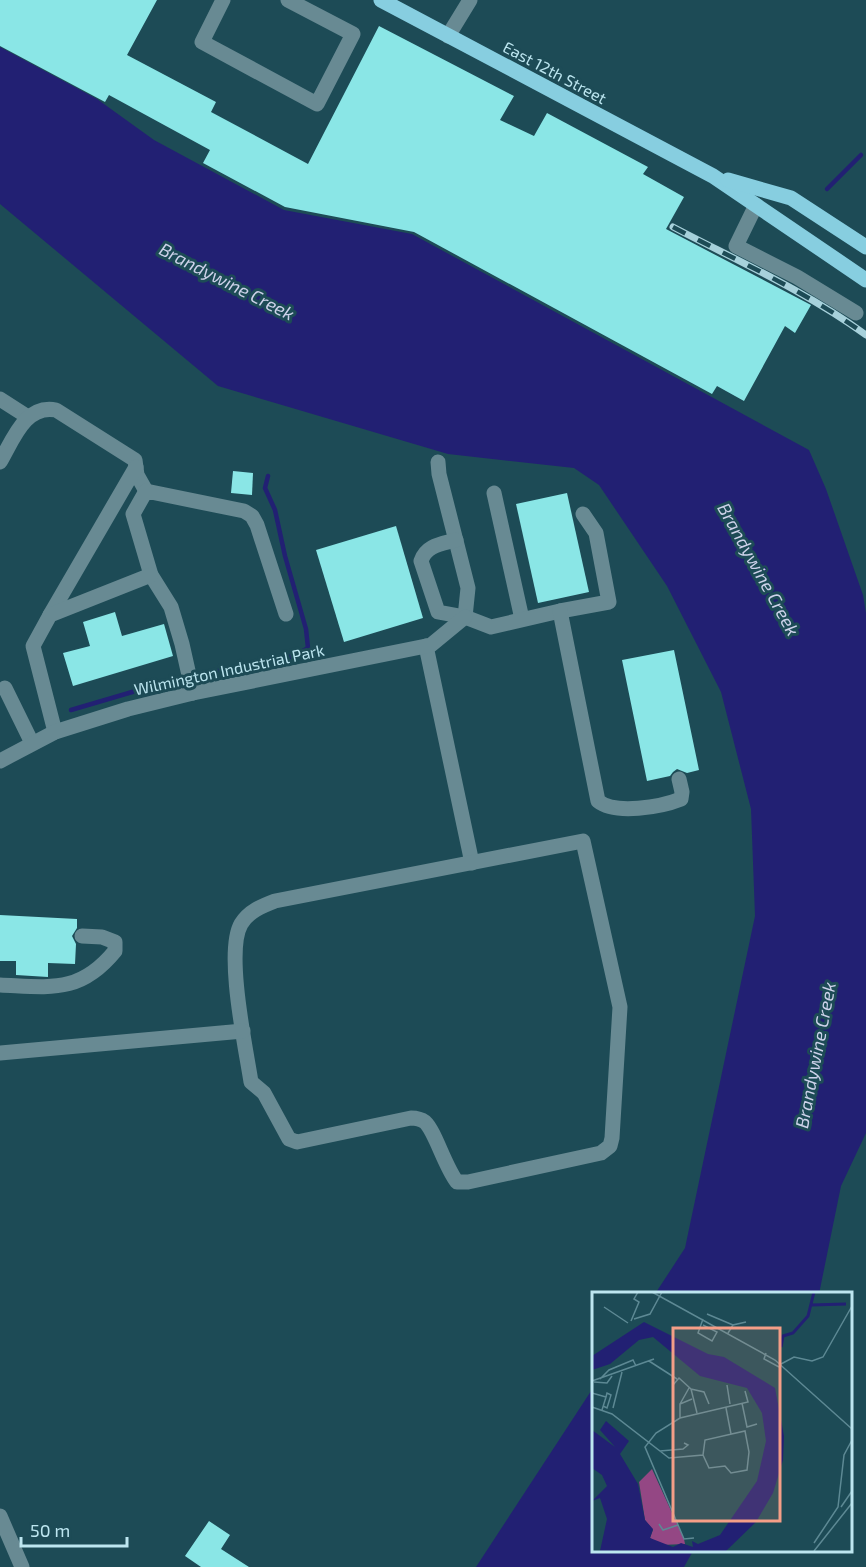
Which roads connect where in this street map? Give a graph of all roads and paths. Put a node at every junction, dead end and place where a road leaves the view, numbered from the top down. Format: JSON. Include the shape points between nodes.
{"nodes":[{"id":1,"x":223,"y":0,"type":"edge"},
{"id":2,"x":288,"y":0,"type":"edge"},
{"id":3,"x":381,"y":0,"type":"edge"},
{"id":4,"x":470,"y":0,"type":"edge"},
{"id":5,"x":448,"y":36,"type":"junction"},
{"id":6,"x":713,"y":176,"type":"junction"},
{"id":7,"x":756,"y":205,"type":"junction"},
{"id":8,"x":866,"y":247,"type":"edge"},
{"id":9,"x":866,"y":280,"type":"edge"},
{"id":10,"x":856,"y":313,"type":"dead end"},
{"id":11,"x":0,"y":399,"type":"edge"},
{"id":12,"x":27,"y":417,"type":"junction"},
{"id":13,"x":0,"y":462,"type":"edge"},
{"id":14,"x":438,"y":462,"type":"dead end"},
{"id":15,"x":136,"y":467,"type":"junction"},
{"id":16,"x":146,"y":491,"type":"junction"},
{"id":17,"x":494,"y":493,"type":"dead end"},
{"id":18,"x":583,"y":514,"type":"dead end"},
{"id":19,"x":456,"y":540,"type":"junction"},
{"id":20,"x":151,"y":575,"type":"junction"},
{"id":21,"x":560,"y":610,"type":"junction"},
{"id":22,"x":286,"y":614,"type":"dead end"},
{"id":23,"x":50,"y":615,"type":"junction"},
{"id":24,"x":465,"y":617,"type":"junction"},
{"id":25,"x":522,"y":619,"type":"junction"},
{"id":26,"x":426,"y":646,"type":"junction"},
{"id":27,"x":5,"y":688,"type":"dead end"},
{"id":28,"x":193,"y":693,"type":"junction"},
{"id":29,"x":55,"y":732,"type":"junction"},
{"id":30,"x":32,"y":743,"type":"junction"},
{"id":31,"x":0,"y":761,"type":"edge"},
{"id":32,"x":679,"y":780,"type":"dead end"},
{"id":33,"x":472,"y":863,"type":"junction"},
{"id":34,"x":82,"y":936,"type":"dead end"},
{"id":35,"x":0,"y":985,"type":"edge"},
{"id":36,"x":243,"y":1031,"type":"junction"},
{"id":37,"x":0,"y":1053,"type":"edge"},
{"id":38,"x":0,"y":1516,"type":"edge"},
{"id":39,"x":22,"y":1567,"type":"edge"}],
"edges":[{"from":1,"to":2,"type":"street","via":[[202,42],[317,104],[353,34]]},
{"from":3,"to":5,"type":"main road","name":"East 12th Street"},
{"from":4,"to":5,"type":"street"},
{"from":5,"to":6,"type":"main road","name":"East 12th Street"},
{"from":6,"to":7,"type":"main road","name":"East 12th Street"},
{"from":6,"to":8,"type":"main road","name":"East 12th Street","via":[[791,198]]},
{"from":7,"to":9,"type":"main road","name":"East 12th Street"},
{"from":7,"to":10,"type":"street","via":[[736,246]]},
{"from":11,"to":12,"type":"street"},
{"from":12,"to":13,"type":"street"},
{"from":12,"to":15,"type":"street","via":[[41,410],[56,410],[135,459]]},
{"from":14,"to":19,"type":"street"},
{"from":15,"to":16,"type":"street","via":[[136,475]]},
{"from":15,"to":23,"type":"street"},
{"from":16,"to":20,"type":"street","via":[[133,514]]},
{"from":16,"to":22,"type":"street","via":[[244,511],[252,516]]},
{"from":17,"to":25,"type":"street"},
{"from":18,"to":21,"type":"street","via":[[596,533],[609,602]]},
{"from":19,"to":24,"type":"street","via":[[468,588]]},
{"from":19,"to":24,"type":"street","via":[[431,547],[421,561],[438,612]]},
{"from":20,"to":23,"type":"street"},
{"from":20,"to":28,"type":"street","via":[[171,607]]},
{"from":21,"to":25,"type":"street"},
{"from":21,"to":32,"type":"street","via":[[598,801],[604,807],[623,809],[672,803],[681,799]]},
{"from":23,"to":29,"type":"street","via":[[33,646]]},
{"from":24,"to":25,"type":"street","via":[[491,627]]},
{"from":24,"to":26,"type":"street","name":"Wilmington Industrial Park"},
{"from":26,"to":28,"type":"street","name":"Wilmington Industrial Park"},
{"from":26,"to":33,"type":"street"},
{"from":27,"to":30,"type":"street"},
{"from":28,"to":29,"type":"street","name":"Wilmington Industrial Park"},
{"from":29,"to":30,"type":"street","name":"Wilmington Industrial Park"},
{"from":30,"to":31,"type":"street","name":"Wilmington Industrial Park"},
{"from":33,"to":36,"type":"street","via":[[275,901],[257,908],[240,926],[236,940]]},
{"from":33,"to":36,"type":"street","via":[[583,841],[620,1007],[612,1138],[610,1146],[601,1153],[457,1182],[427,1124],[418,1119],[297,1142],[289,1139],[264,1093],[251,1082]]},
{"from":34,"to":35,"type":"street","via":[[115,942],[116,951],[87,976],[63,986]]},
{"from":36,"to":37,"type":"street"},
{"from":38,"to":39,"type":"street"}]}
